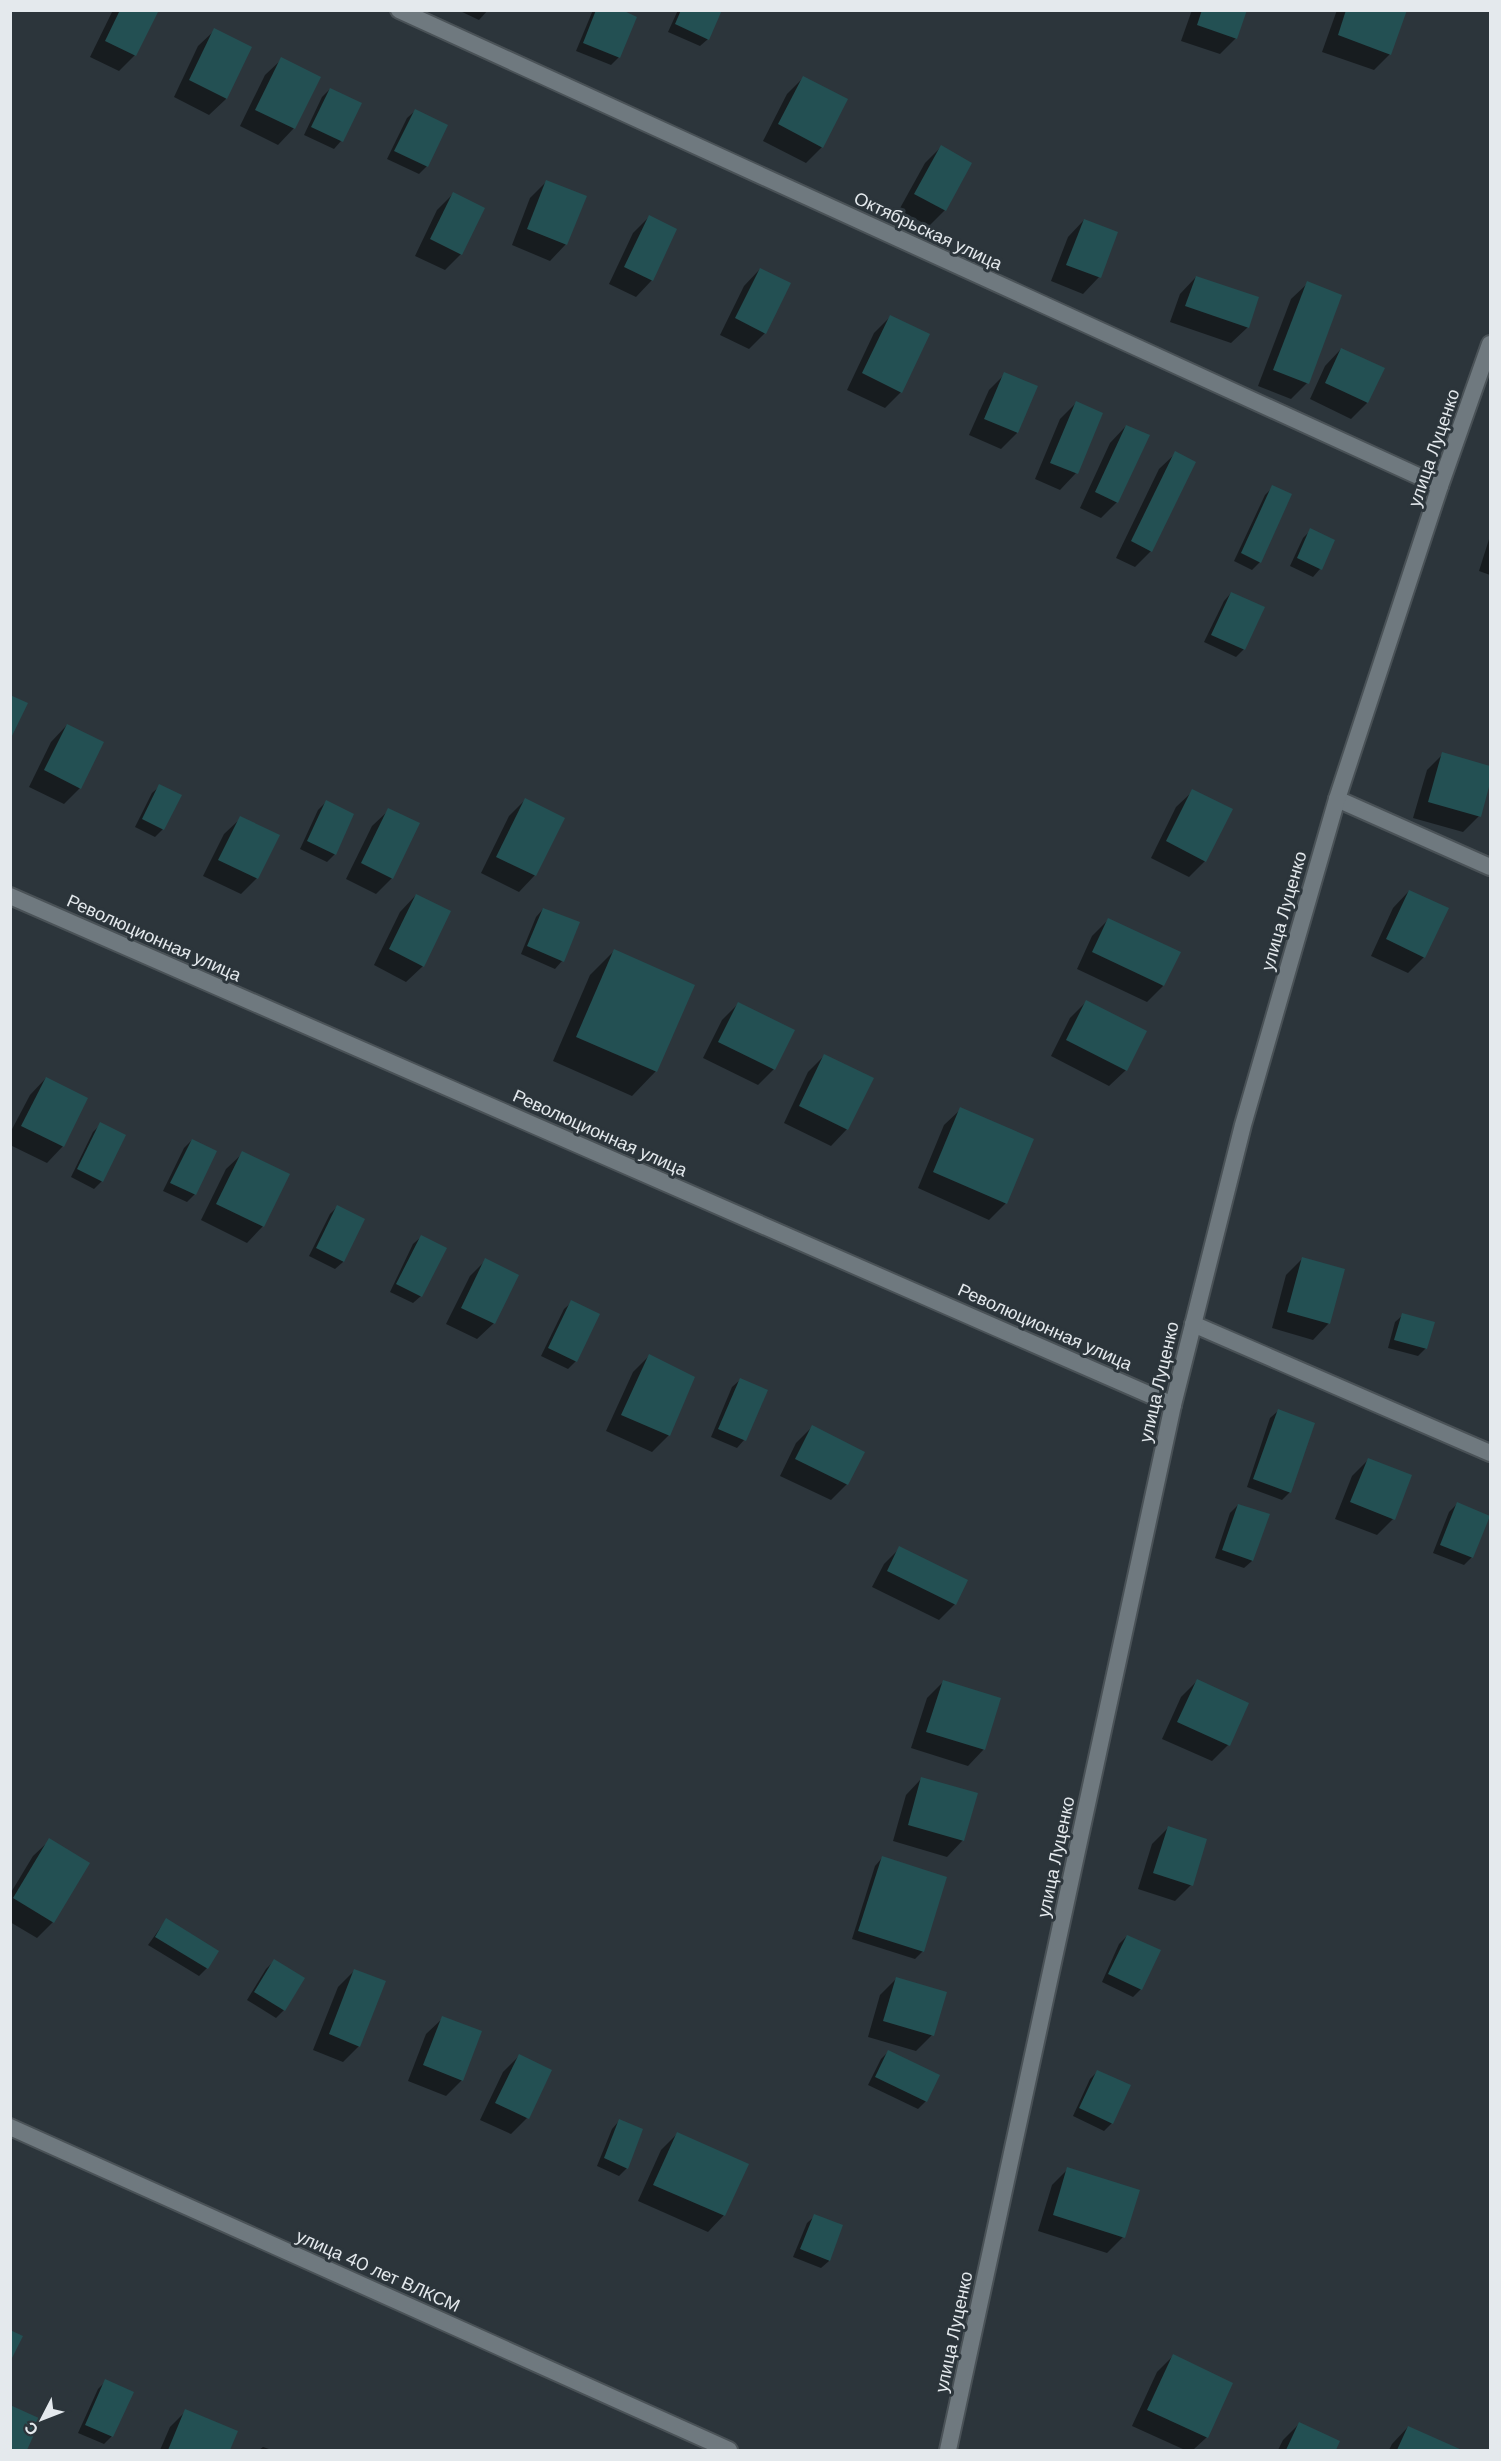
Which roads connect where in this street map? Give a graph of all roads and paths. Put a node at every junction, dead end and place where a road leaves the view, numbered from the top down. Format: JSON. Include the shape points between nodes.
{"nodes":[{"id":1,"x":399,"y":10,"type":"edge"},
{"id":2,"x":1491,"y":344,"type":"edge"},
{"id":3,"x":1440,"y":486,"type":"junction"},
{"id":4,"x":1337,"y":799,"type":"junction"},
{"id":5,"x":1491,"y":867,"type":"edge"},
{"id":6,"x":10,"y":896,"type":"edge"},
{"id":7,"x":1192,"y":1324,"type":"junction"},
{"id":8,"x":1173,"y":1405,"type":"junction"},
{"id":9,"x":1491,"y":1453,"type":"edge"},
{"id":10,"x":10,"y":2127,"type":"edge"},
{"id":11,"x":729,"y":2451,"type":"edge"},
{"id":12,"x":948,"y":2451,"type":"edge"}],
"edges":[{"from":1,"to":3,"type":"street","name":"Октябрьская улица"},
{"from":2,"to":3,"type":"street","name":"улица Луценко"},
{"from":3,"to":4,"type":"street","name":"улица Луценко"},
{"from":4,"to":5,"type":"street"},
{"from":4,"to":7,"type":"street","name":"улица Луценко","via":[[1243,1125]]},
{"from":6,"to":8,"type":"street","name":"Революционная улица"},
{"from":7,"to":8,"type":"street","name":"улица Луценко"},
{"from":7,"to":9,"type":"street"},
{"from":8,"to":12,"type":"street","name":"улица Луценко"},
{"from":10,"to":11,"type":"street","name":"улица 40 лет ВЛКСМ"}]}
